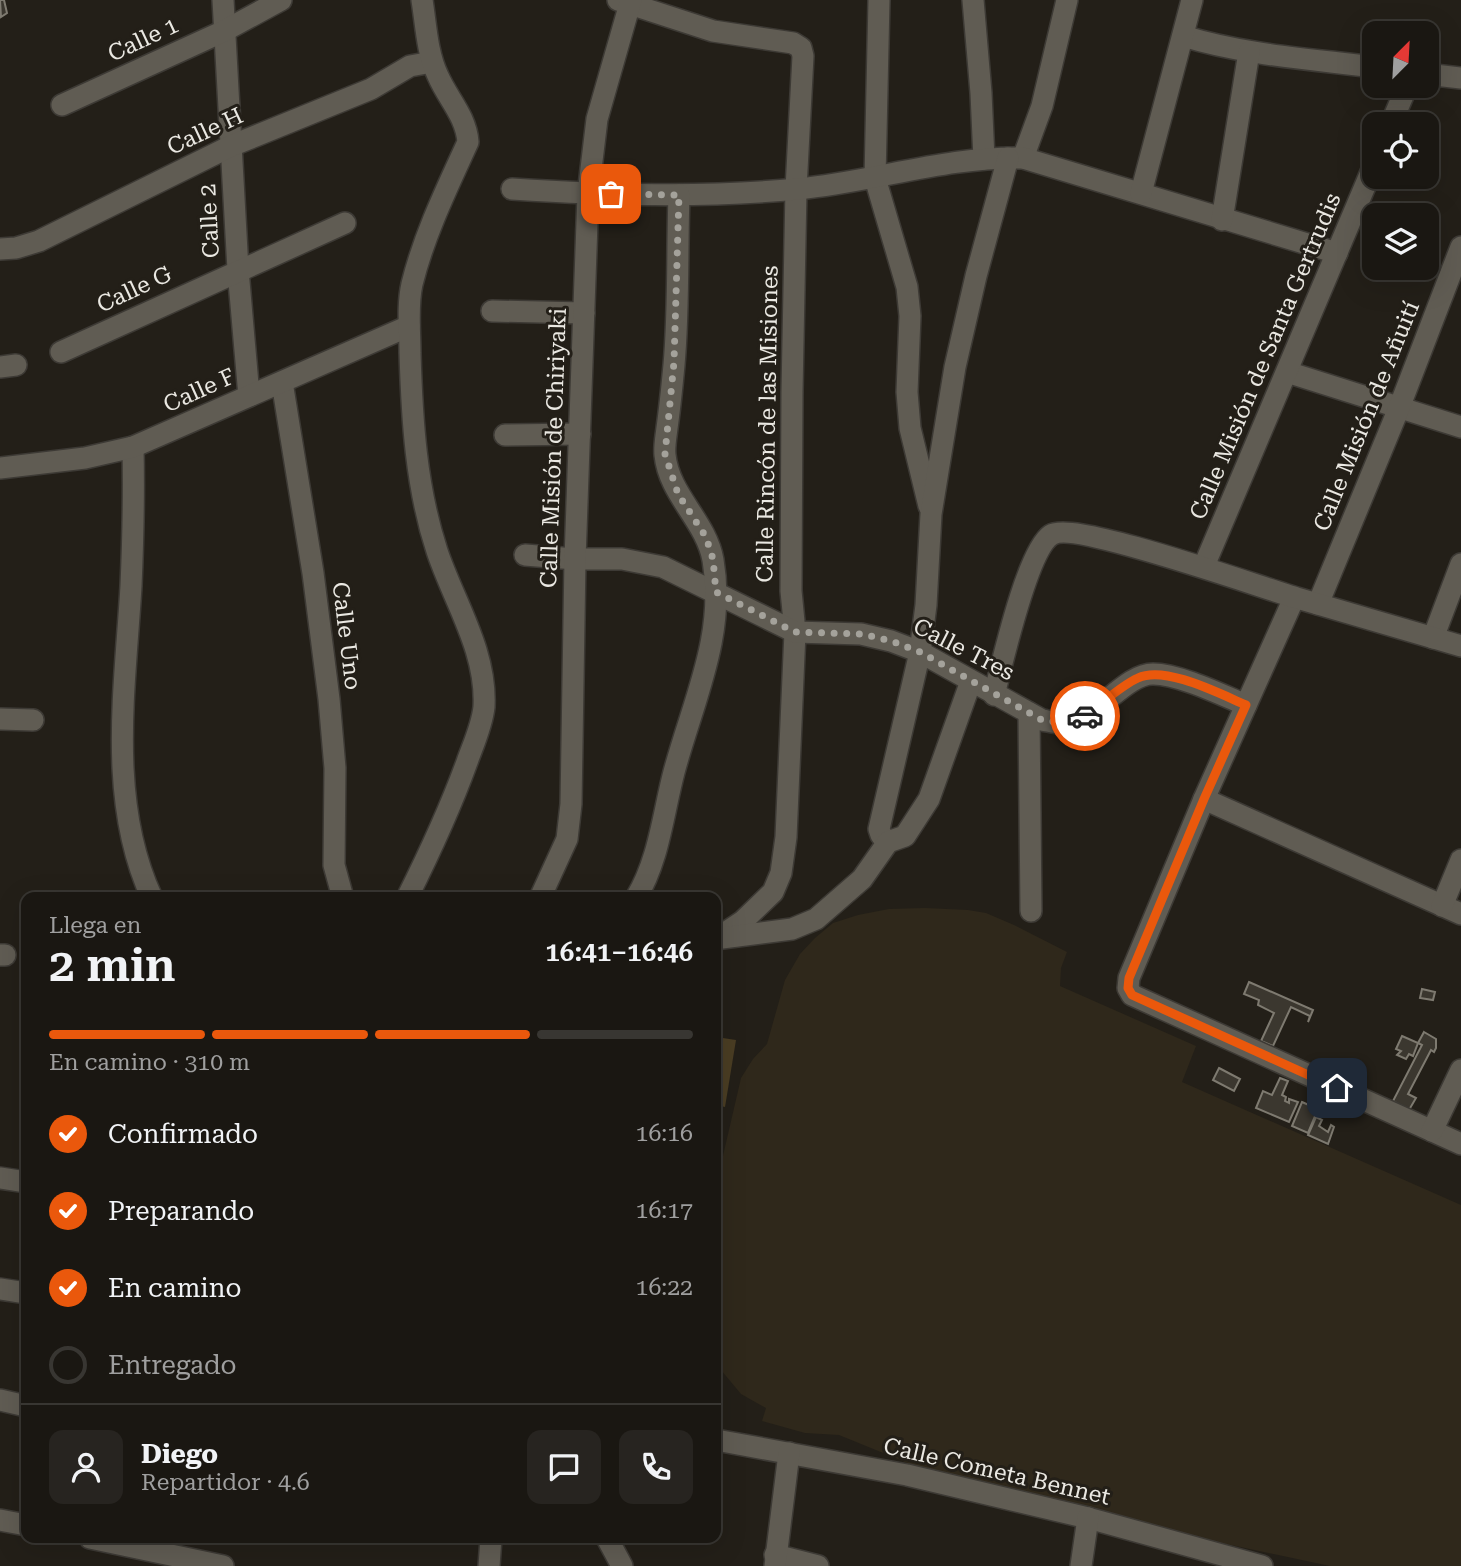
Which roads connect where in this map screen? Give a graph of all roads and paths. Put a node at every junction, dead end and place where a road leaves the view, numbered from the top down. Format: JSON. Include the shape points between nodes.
{"nodes":[{"id":1,"x":223,"y":0,"type":"edge"},
{"id":2,"x":281,"y":0,"type":"edge"},
{"id":3,"x":422,"y":0,"type":"edge"},
{"id":4,"x":879,"y":0,"type":"edge"},
{"id":5,"x":973,"y":0,"type":"edge"},
{"id":6,"x":1067,"y":0,"type":"edge"},
{"id":7,"x":1192,"y":0,"type":"edge"},
{"id":8,"x":626,"y":1,"type":"edge"},
{"id":9,"x":224,"y":31,"type":"junction"},
{"id":10,"x":1183,"y":36,"type":"junction"},
{"id":11,"x":1249,"y":52,"type":"junction"},
{"id":12,"x":432,"y":62,"type":"junction"},
{"id":13,"x":1362,"y":66,"type":"edge"},
{"id":14,"x":1439,"y":75,"type":"edge"},
{"id":15,"x":1461,"y":78,"type":"edge"},
{"id":16,"x":62,"y":105,"type":"dead end"},
{"id":17,"x":231,"y":146,"type":"junction"},
{"id":18,"x":1016,"y":158,"type":"junction"},
{"id":19,"x":984,"y":159,"type":"junction"},
{"id":20,"x":875,"y":178,"type":"junction"},
{"id":21,"x":512,"y":189,"type":"dead end"},
{"id":22,"x":796,"y":189,"type":"junction"},
{"id":23,"x":1364,"y":189,"type":"edge"},
{"id":24,"x":1141,"y":193,"type":"junction"},
{"id":25,"x":588,"y":194,"type":"junction"},
{"id":26,"x":679,"y":195,"type":"junction"},
{"id":27,"x":1222,"y":220,"type":"junction"},
{"id":28,"x":345,"y":223,"type":"dead end"},
{"id":29,"x":1461,"y":247,"type":"edge"},
{"id":30,"x":0,"y":249,"type":"edge"},
{"id":31,"x":1337,"y":253,"type":"junction"},
{"id":32,"x":237,"y":270,"type":"junction"},
{"id":33,"x":492,"y":311,"type":"dead end"},
{"id":34,"x":584,"y":313,"type":"junction"},
{"id":35,"x":409,"y":326,"type":"junction"},
{"id":36,"x":61,"y":352,"type":"dead end"},
{"id":37,"x":1287,"y":372,"type":"junction"},
{"id":38,"x":282,"y":382,"type":"junction"},
{"id":39,"x":248,"y":396,"type":"junction"},
{"id":40,"x":1399,"y":408,"type":"junction"},
{"id":41,"x":1461,"y":426,"type":"edge"},
{"id":42,"x":579,"y":434,"type":"junction"},
{"id":43,"x":505,"y":435,"type":"dead end"},
{"id":44,"x":134,"y":447,"type":"junction"},
{"id":45,"x":0,"y":468,"type":"edge"},
{"id":46,"x":931,"y":514,"type":"junction"},
{"id":47,"x":525,"y":555,"type":"dead end"},
{"id":48,"x":575,"y":559,"type":"junction"},
{"id":49,"x":1461,"y":564,"type":"edge"},
{"id":50,"x":1204,"y":566,"type":"junction"},
{"id":51,"x":716,"y":592,"type":"junction"},
{"id":52,"x":1294,"y":598,"type":"junction"},
{"id":53,"x":1318,"y":604,"type":"junction"},
{"id":54,"x":795,"y":632,"type":"junction"},
{"id":55,"x":1433,"y":638,"type":"junction"},
{"id":56,"x":1461,"y":646,"type":"edge"},
{"id":57,"x":920,"y":652,"type":"junction"},
{"id":58,"x":971,"y":681,"type":"junction"},
{"id":59,"x":994,"y":695,"type":"junction"},
{"id":60,"x":1246,"y":705,"type":"junction"},
{"id":61,"x":1029,"y":713,"type":"junction"},
{"id":62,"x":0,"y":719,"type":"edge"},
{"id":63,"x":33,"y":720,"type":"dead end"},
{"id":64,"x":1204,"y":799,"type":"junction"},
{"id":65,"x":888,"y":842,"type":"junction"},
{"id":66,"x":1461,"y":860,"type":"edge"},
{"id":67,"x":149,"y":892,"type":"edge"},
{"id":68,"x":341,"y":892,"type":"edge"},
{"id":69,"x":410,"y":892,"type":"edge"},
{"id":70,"x":543,"y":892,"type":"edge"},
{"id":71,"x":640,"y":892,"type":"edge"},
{"id":72,"x":1452,"y":910,"type":"edge"},
{"id":73,"x":1031,"y":911,"type":"dead end"},
{"id":74,"x":721,"y":936,"type":"edge"},
{"id":75,"x":721,"y":938,"type":"edge"},
{"id":76,"x":1461,"y":1070,"type":"edge"},
{"id":77,"x":1433,"y":1131,"type":"junction"},
{"id":78,"x":1461,"y":1144,"type":"edge"},
{"id":79,"x":0,"y":1178,"type":"edge"},
{"id":80,"x":21,"y":1181,"type":"edge"},
{"id":81,"x":0,"y":1289,"type":"edge"},
{"id":82,"x":21,"y":1292,"type":"edge"},
{"id":83,"x":0,"y":1400,"type":"edge"},
{"id":84,"x":21,"y":1405,"type":"edge"},
{"id":85,"x":721,"y":1441,"type":"edge"},
{"id":86,"x":789,"y":1453,"type":"junction"},
{"id":87,"x":1088,"y":1518,"type":"junction"},
{"id":88,"x":0,"y":1520,"type":"edge"},
{"id":89,"x":21,"y":1524,"type":"edge"},
{"id":90,"x":114,"y":1543,"type":"edge"},
{"id":91,"x":491,"y":1543,"type":"edge"},
{"id":92,"x":610,"y":1543,"type":"edge"},
{"id":93,"x":775,"y":1561,"type":"edge"},
{"id":94,"x":223,"y":1566,"type":"edge"},
{"id":95,"x":489,"y":1566,"type":"edge"},
{"id":96,"x":622,"y":1566,"type":"edge"},
{"id":97,"x":818,"y":1566,"type":"edge"},
{"id":98,"x":1081,"y":1566,"type":"edge"},
{"id":99,"x":1262,"y":1566,"type":"edge"}],
"edges":[{"from":1,"to":9,"type":"street","name":"Calle 2"},
{"from":2,"to":9,"type":"street","name":"Calle 1"},
{"from":3,"to":12,"type":"street"},
{"from":4,"to":20,"type":"street"},
{"from":5,"to":19,"type":"street"},
{"from":6,"to":18,"type":"street","via":[[1042,106]]},
{"from":7,"to":10,"type":"street"},
{"from":8,"to":22,"type":"street","name":"Calle Rincón de las Misiones","via":[[713,31],[801,48]]},
{"from":8,"to":25,"type":"street","name":"Calle Misión de Chiriyaki","via":[[597,119]]},
{"from":9,"to":16,"type":"street","name":"Calle 1"},
{"from":9,"to":17,"type":"street","name":"Calle 2"},
{"from":10,"to":11,"type":"street"},
{"from":10,"to":24,"type":"street"},
{"from":11,"to":13,"type":"street"},
{"from":11,"to":27,"type":"street"},
{"from":12,"to":17,"type":"street","name":"Calle H","via":[[410,66],[371,89]]},
{"from":12,"to":35,"type":"street","via":[[462,117],[468,142],[431,225],[411,286]]},
{"from":14,"to":15,"type":"street"},
{"from":17,"to":30,"type":"street","name":"Calle H","via":[[39,241]]},
{"from":17,"to":32,"type":"street","name":"Calle 2"},
{"from":18,"to":19,"type":"street"},
{"from":18,"to":24,"type":"street"},
{"from":18,"to":46,"type":"street","via":[[976,276],[955,367]]},
{"from":19,"to":20,"type":"street"},
{"from":20,"to":22,"type":"street"},
{"from":20,"to":46,"type":"street","via":[[907,287],[906,392]]},
{"from":21,"to":25,"type":"street"},
{"from":22,"to":26,"type":"street"},
{"from":22,"to":54,"type":"street","name":"Calle Rincón de las Misiones","via":[[791,484]]},
{"from":23,"to":31,"type":"street","name":"Calle Misión de Santa Gertrudis"},
{"from":24,"to":27,"type":"street"},
{"from":25,"to":26,"type":"street"},
{"from":25,"to":34,"type":"street","name":"Calle Misión de Chiriyaki"},
{"from":26,"to":51,"type":"street","via":[[674,362],[665,454],[678,494],[706,537]]},
{"from":27,"to":31,"type":"street"},
{"from":28,"to":32,"type":"street","name":"Calle G"},
{"from":29,"to":40,"type":"street","name":"Calle Misión de Añuití"},
{"from":31,"to":37,"type":"street","name":"Calle Misión de Santa Gertrudis"},
{"from":32,"to":36,"type":"street","name":"Calle G"},
{"from":32,"to":39,"type":"street","name":"Calle 2"},
{"from":33,"to":34,"type":"street"},
{"from":34,"to":42,"type":"street","name":"Calle Misión de Chiriyaki"},
{"from":35,"to":38,"type":"street","name":"Calle F"},
{"from":35,"to":69,"type":"street","via":[[411,402],[424,507],[444,571],[469,627],[484,702],[459,783]]},
{"from":37,"to":40,"type":"street"},
{"from":37,"to":50,"type":"street","name":"Calle Misión de Santa Gertrudis"},
{"from":38,"to":39,"type":"street","name":"Calle F"},
{"from":38,"to":68,"type":"street","name":"Calle Uno","via":[[329,699],[335,768],[334,864]]},
{"from":39,"to":44,"type":"street","name":"Calle F"},
{"from":40,"to":41,"type":"street"},
{"from":40,"to":53,"type":"street","name":"Calle Misión de Añuití"},
{"from":42,"to":43,"type":"street"},
{"from":42,"to":48,"type":"street","name":"Calle Misión de Chiriyaki"},
{"from":44,"to":45,"type":"street","name":"Calle F"},
{"from":44,"to":67,"type":"street","via":[[124,793],[129,832]]},
{"from":46,"to":57,"type":"street"},
{"from":47,"to":48,"type":"street","name":"Calle Tres"},
{"from":48,"to":51,"type":"street","name":"Calle Tres","via":[[644,561]]},
{"from":48,"to":70,"type":"street","name":"Calle Misión de Chiriyaki","via":[[571,804],[566,839]]},
{"from":49,"to":55,"type":"street"},
{"from":50,"to":52,"type":"street"},
{"from":50,"to":59,"type":"street","via":[[1105,540],[1059,532],[1049,536],[1018,600]]},
{"from":51,"to":54,"type":"street","name":"Calle Tres"},
{"from":51,"to":71,"type":"street","via":[[709,663]]},
{"from":52,"to":53,"type":"street"},
{"from":52,"to":60,"type":"street"},
{"from":53,"to":55,"type":"street"},
{"from":54,"to":57,"type":"street","name":"Calle Tres","via":[[862,634]]},
{"from":54,"to":74,"type":"street","name":"Calle Rincón de las Misiones","via":[[781,873],[762,904]]},
{"from":55,"to":56,"type":"street"},
{"from":57,"to":58,"type":"street","name":"Calle Tres"},
{"from":57,"to":65,"type":"street","via":[[879,829]]},
{"from":58,"to":59,"type":"street","name":"Calle Tres"},
{"from":58,"to":65,"type":"street","via":[[929,799],[905,835]]},
{"from":59,"to":61,"type":"street","name":"Calle Tres"},
{"from":60,"to":61,"type":"street","name":"Calle Tres","via":[[1151,674],[1137,678],[1084,718],[1063,723]]},
{"from":60,"to":64,"type":"street"},
{"from":61,"to":73,"type":"street"},
{"from":62,"to":63,"type":"street"},
{"from":64,"to":72,"type":"street"},
{"from":64,"to":77,"type":"street","via":[[1129,978],[1132,995]]},
{"from":65,"to":75,"type":"street","via":[[862,879],[816,919],[792,929]]},
{"from":66,"to":72,"type":"street"},
{"from":76,"to":77,"type":"street"},
{"from":77,"to":78,"type":"street"},
{"from":79,"to":80,"type":"street"},
{"from":81,"to":82,"type":"street"},
{"from":83,"to":84,"type":"street"},
{"from":85,"to":86,"type":"street","name":"Calle Cometa Bennet"},
{"from":86,"to":87,"type":"street","name":"Calle Cometa Bennet","via":[[907,1475]]},
{"from":86,"to":93,"type":"street"},
{"from":87,"to":98,"type":"street"},
{"from":87,"to":99,"type":"street","name":"Calle Cometa Bennet"},
{"from":88,"to":89,"type":"street"},
{"from":90,"to":94,"type":"street"},
{"from":91,"to":95,"type":"street"},
{"from":92,"to":96,"type":"street"},
{"from":93,"to":97,"type":"street"}]}
